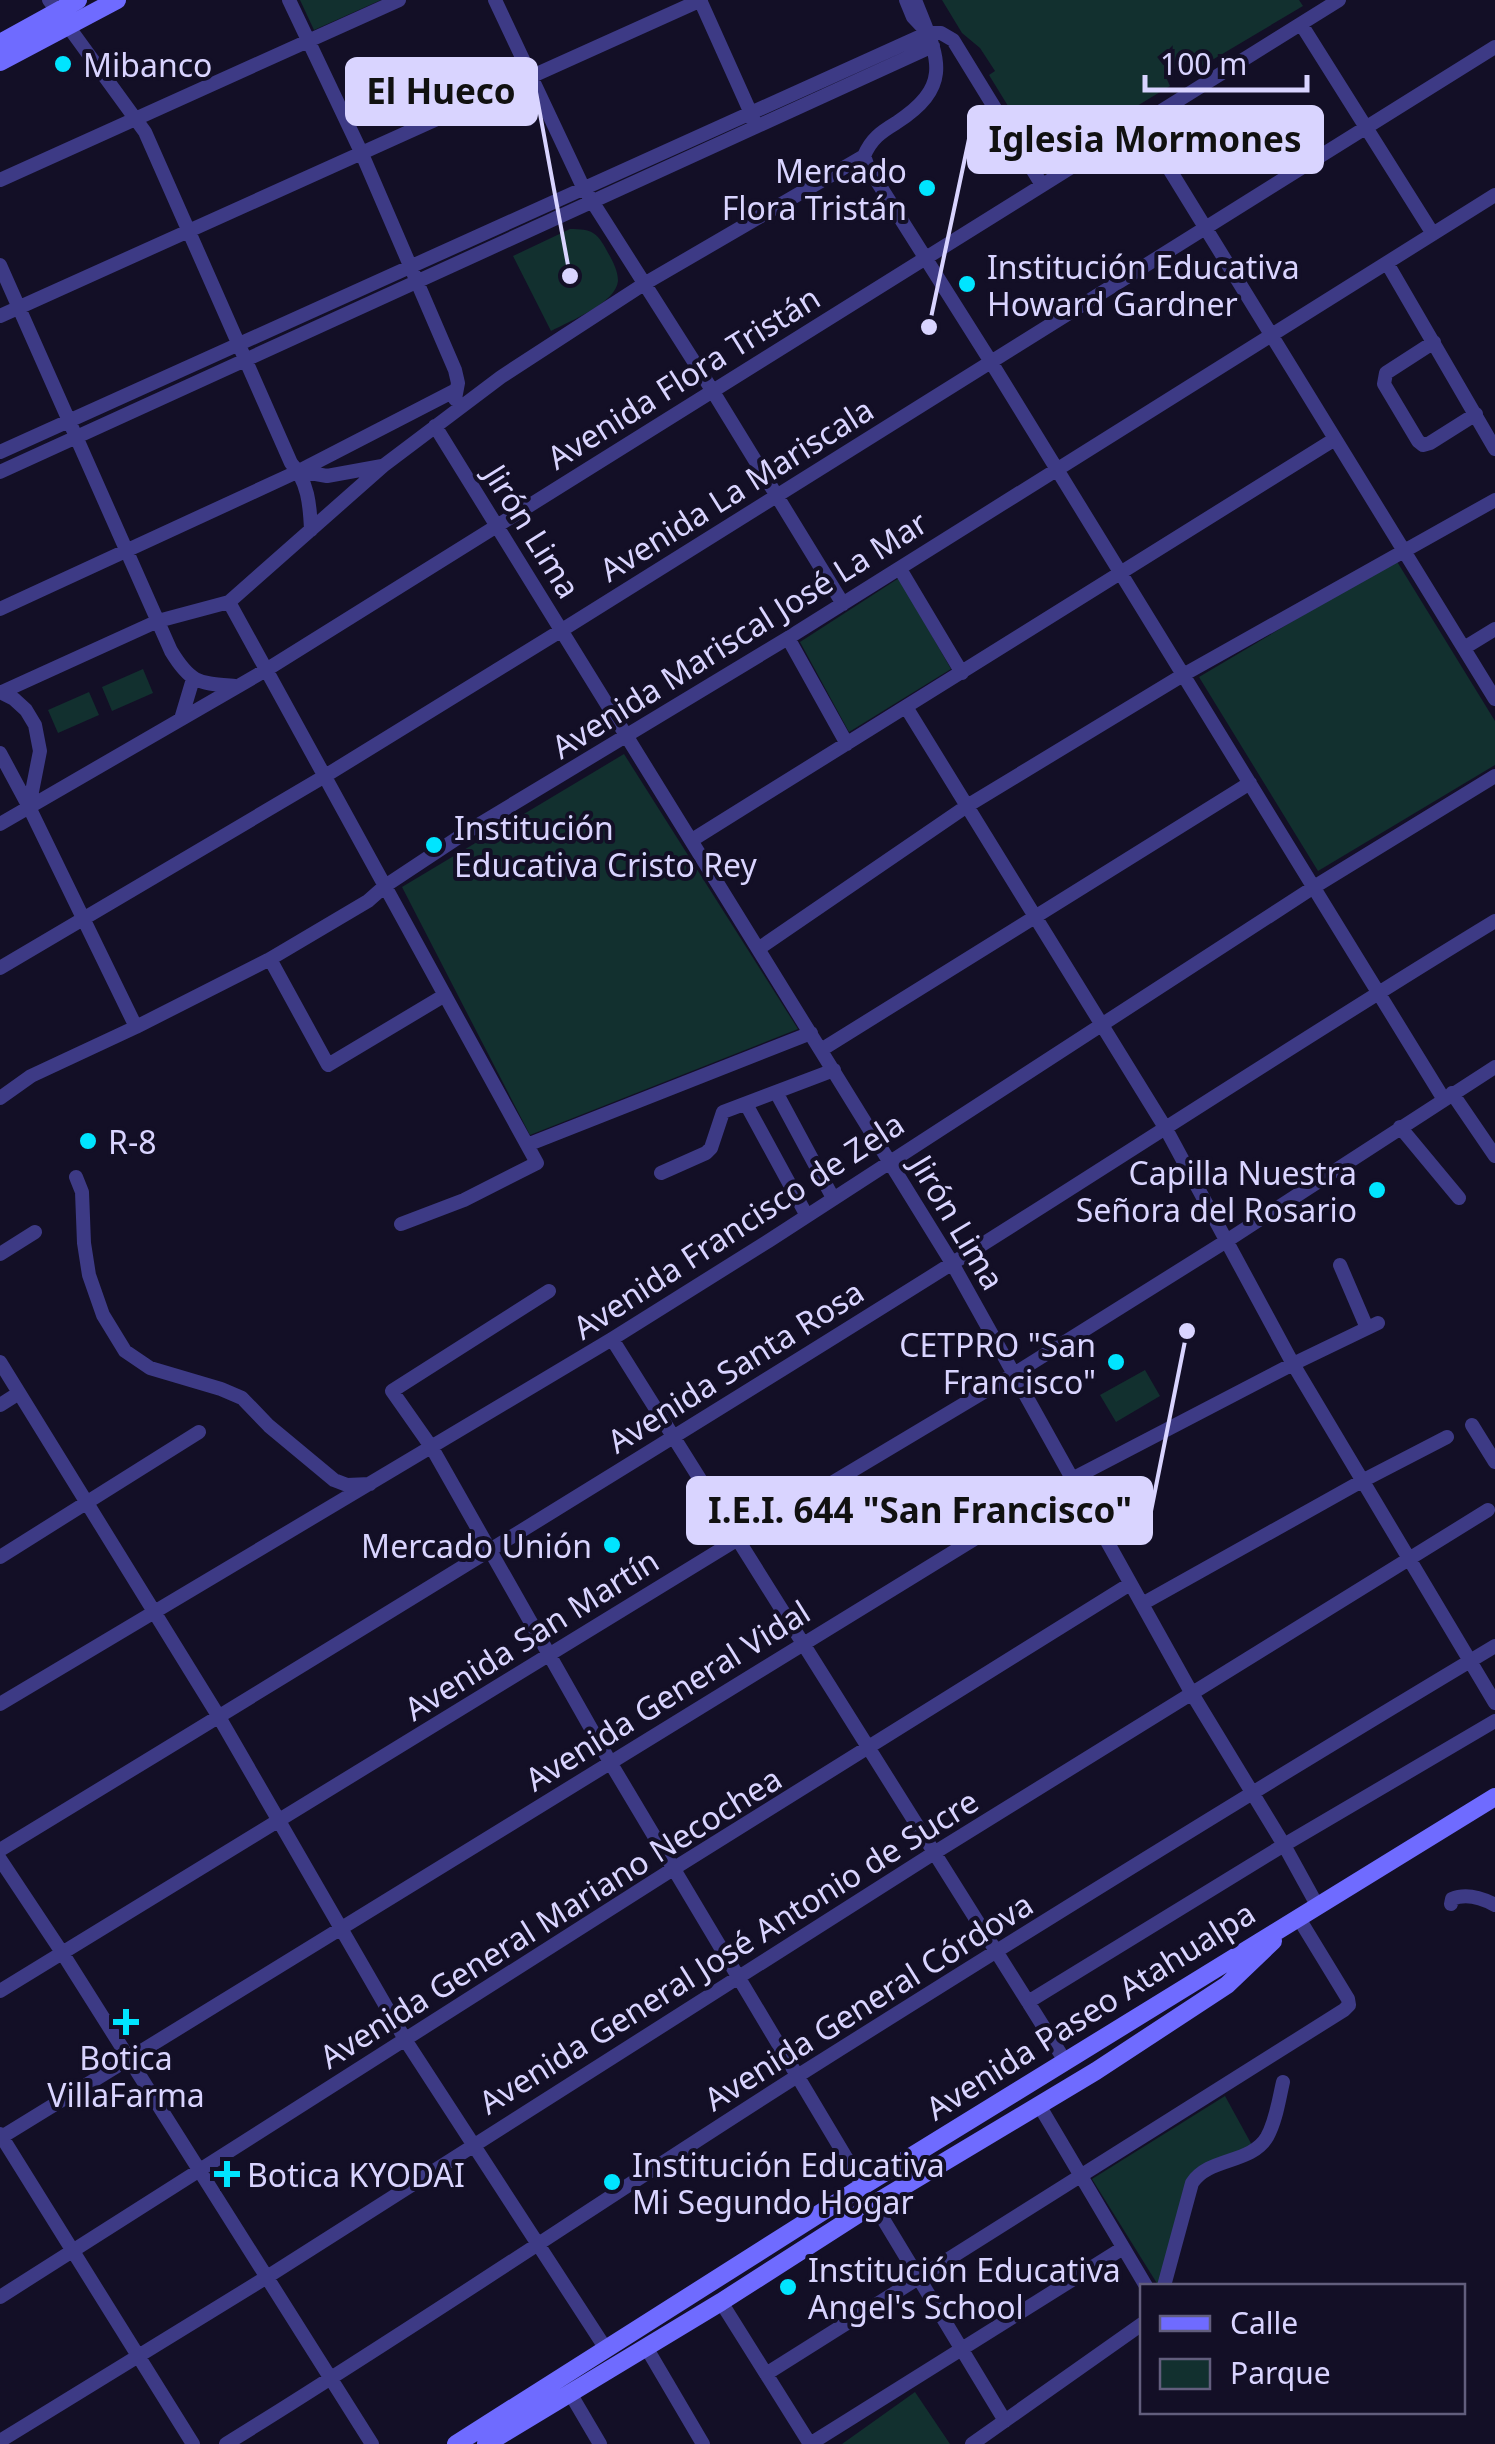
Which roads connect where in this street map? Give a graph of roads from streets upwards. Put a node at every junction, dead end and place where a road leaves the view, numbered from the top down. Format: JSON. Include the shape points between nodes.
{"nodes":[{"id":1,"x":78,"y":0,"type":"edge"},
{"id":2,"x":116,"y":0,"type":"edge"},
{"id":3,"x":290,"y":0,"type":"edge"},
{"id":4,"x":399,"y":0,"type":"edge"},
{"id":5,"x":494,"y":0,"type":"edge"},
{"id":6,"x":700,"y":0,"type":"edge"},
{"id":7,"x":906,"y":0,"type":"edge"},
{"id":8,"x":915,"y":0,"type":"edge"},
{"id":9,"x":1339,"y":0,"type":"edge"},
{"id":10,"x":57,"y":12,"type":"edge"},
{"id":11,"x":1301,"y":24,"type":"junction"},
{"id":12,"x":930,"y":40,"type":"junction"},
{"id":13,"x":308,"y":41,"type":"junction"},
{"id":14,"x":0,"y":43,"type":"edge"},
{"id":15,"x":1495,"y":46,"type":"edge"},
{"id":16,"x":0,"y":62,"type":"edge"},
{"id":17,"x":530,"y":78,"type":"junction"},
{"id":18,"x":136,"y":118,"type":"junction"},
{"id":19,"x":754,"y":120,"type":"junction"},
{"id":20,"x":1141,"y":123,"type":"junction"},
{"id":21,"x":1366,"y":129,"type":"junction"},
{"id":22,"x":362,"y":154,"type":"junction"},
{"id":23,"x":864,"y":156,"type":"junction"},
{"id":24,"x":0,"y":180,"type":"edge"},
{"id":25,"x":1042,"y":185,"type":"junction"},
{"id":26,"x":583,"y":187,"type":"junction"},
{"id":27,"x":1495,"y":194,"type":"edge"},
{"id":28,"x":593,"y":202,"type":"junction"},
{"id":29,"x":1206,"y":229,"type":"junction"},
{"id":30,"x":190,"y":233,"type":"junction"},
{"id":31,"x":1432,"y":234,"type":"junction"},
{"id":32,"x":925,"y":259,"type":"junction"},
{"id":33,"x":1387,"y":262,"type":"junction"},
{"id":34,"x":0,"y":265,"type":"edge"},
{"id":35,"x":410,"y":266,"type":"junction"},
{"id":36,"x":418,"y":283,"type":"junction"},
{"id":37,"x":644,"y":284,"type":"junction"},
{"id":38,"x":20,"y":307,"type":"junction"},
{"id":39,"x":0,"y":316,"type":"edge"},
{"id":40,"x":1271,"y":335,"type":"junction"},
{"id":41,"x":1434,"y":342,"type":"junction"},
{"id":42,"x":242,"y":352,"type":"junction"},
{"id":43,"x":991,"y":362,"type":"junction"},
{"id":44,"x":456,"y":390,"type":"junction"},
{"id":45,"x":712,"y":390,"type":"junction"},
{"id":46,"x":1476,"y":414,"type":"junction"},
{"id":47,"x":69,"y":420,"type":"junction"},
{"id":48,"x":440,"y":422,"type":"junction"},
{"id":49,"x":76,"y":437,"type":"junction"},
{"id":50,"x":1336,"y":440,"type":"junction"},
{"id":51,"x":1495,"y":449,"type":"edge"},
{"id":52,"x":0,"y":452,"type":"edge"},
{"id":53,"x":383,"y":466,"type":"junction"},
{"id":54,"x":1056,"y":468,"type":"junction"},
{"id":55,"x":299,"y":471,"type":"junction"},
{"id":56,"x":0,"y":472,"type":"edge"},
{"id":57,"x":776,"y":496,"type":"junction"},
{"id":58,"x":1495,"y":500,"type":"edge"},
{"id":59,"x":498,"y":526,"type":"junction"},
{"id":60,"x":311,"y":530,"type":"junction"},
{"id":61,"x":127,"y":552,"type":"junction"},
{"id":62,"x":1404,"y":552,"type":"junction"},
{"id":63,"x":900,"y":569,"type":"junction"},
{"id":64,"x":1121,"y":573,"type":"junction"},
{"id":65,"x":229,"y":602,"type":"junction"},
{"id":66,"x":843,"y":604,"type":"junction"},
{"id":67,"x":0,"y":608,"type":"edge"},
{"id":68,"x":158,"y":620,"type":"junction"},
{"id":69,"x":1495,"y":628,"type":"edge"},
{"id":70,"x":562,"y":630,"type":"junction"},
{"id":71,"x":788,"y":638,"type":"junction"},
{"id":72,"x":1464,"y":648,"type":"junction"},
{"id":73,"x":266,"y":670,"type":"junction"},
{"id":74,"x":962,"y":672,"type":"junction"},
{"id":75,"x":1184,"y":675,"type":"junction"},
{"id":76,"x":193,"y":679,"type":"junction"},
{"id":77,"x":236,"y":686,"type":"junction"},
{"id":78,"x":1,"y":692,"type":"edge"},
{"id":79,"x":1495,"y":698,"type":"edge"},
{"id":80,"x":906,"y":707,"type":"junction"},
{"id":81,"x":180,"y":719,"type":"junction"},
{"id":82,"x":628,"y":736,"type":"junction"},
{"id":83,"x":847,"y":744,"type":"junction"},
{"id":84,"x":0,"y":753,"type":"edge"},
{"id":85,"x":325,"y":776,"type":"junction"},
{"id":86,"x":1495,"y":776,"type":"edge"},
{"id":87,"x":1250,"y":783,"type":"junction"},
{"id":88,"x":30,"y":806,"type":"junction"},
{"id":89,"x":968,"y":806,"type":"junction"},
{"id":90,"x":0,"y":824,"type":"edge"},
{"id":91,"x":692,"y":840,"type":"junction"},
{"id":92,"x":385,"y":886,"type":"junction"},
{"id":93,"x":1314,"y":888,"type":"junction"},
{"id":94,"x":1036,"y":918,"type":"junction"},
{"id":95,"x":84,"y":919,"type":"junction"},
{"id":96,"x":1495,"y":921,"type":"edge"},
{"id":97,"x":758,"y":950,"type":"junction"},
{"id":98,"x":270,"y":959,"type":"junction"},
{"id":99,"x":0,"y":968,"type":"edge"},
{"id":100,"x":1378,"y":992,"type":"junction"},
{"id":101,"x":445,"y":995,"type":"junction"},
{"id":102,"x":1102,"y":1023,"type":"junction"},
{"id":103,"x":136,"y":1026,"type":"junction"},
{"id":104,"x":811,"y":1033,"type":"junction"},
{"id":105,"x":821,"y":1050,"type":"junction"},
{"id":106,"x":1495,"y":1067,"type":"edge"},
{"id":107,"x":834,"y":1070,"type":"junction"},
{"id":108,"x":776,"y":1092,"type":"junction"},
{"id":109,"x":1448,"y":1096,"type":"junction"},
{"id":110,"x":0,"y":1098,"type":"edge"},
{"id":111,"x":746,"y":1104,"type":"junction"},
{"id":112,"x":1400,"y":1127,"type":"junction"},
{"id":113,"x":1166,"y":1129,"type":"junction"},
{"id":114,"x":527,"y":1145,"type":"junction"},
{"id":115,"x":1495,"y":1156,"type":"edge"},
{"id":116,"x":890,"y":1161,"type":"junction"},
{"id":117,"x":661,"y":1173,"type":"dead end"},
{"id":118,"x":76,"y":1176,"type":"dead end"},
{"id":119,"x":833,"y":1198,"type":"junction"},
{"id":120,"x":1458,"y":1198,"type":"dead end"},
{"id":121,"x":807,"y":1216,"type":"junction"},
{"id":122,"x":401,"y":1224,"type":"dead end"},
{"id":123,"x":35,"y":1232,"type":"dead end"},
{"id":124,"x":1228,"y":1240,"type":"junction"},
{"id":125,"x":0,"y":1254,"type":"edge"},
{"id":126,"x":952,"y":1263,"type":"junction"},
{"id":127,"x":1340,"y":1264,"type":"dead end"},
{"id":128,"x":549,"y":1291,"type":"dead end"},
{"id":129,"x":612,"y":1340,"type":"junction"},
{"id":130,"x":0,"y":1362,"type":"edge"},
{"id":131,"x":1293,"y":1364,"type":"junction"},
{"id":132,"x":1014,"y":1374,"type":"junction"},
{"id":133,"x":20,"y":1394,"type":"junction"},
{"id":134,"x":0,"y":1406,"type":"edge"},
{"id":135,"x":1472,"y":1426,"type":"dead end"},
{"id":136,"x":199,"y":1432,"type":"dead end"},
{"id":137,"x":1448,"y":1437,"type":"dead end"},
{"id":138,"x":674,"y":1438,"type":"junction"},
{"id":139,"x":432,"y":1448,"type":"junction"},
{"id":140,"x":1495,"y":1462,"type":"edge"},
{"id":141,"x":1072,"y":1478,"type":"junction"},
{"id":142,"x":1362,"y":1481,"type":"junction"},
{"id":143,"x":370,"y":1484,"type":"junction"},
{"id":144,"x":86,"y":1502,"type":"junction"},
{"id":145,"x":1488,"y":1510,"type":"dead end"},
{"id":146,"x":738,"y":1540,"type":"junction"},
{"id":147,"x":490,"y":1551,"type":"junction"},
{"id":148,"x":0,"y":1557,"type":"edge"},
{"id":149,"x":1408,"y":1559,"type":"junction"},
{"id":150,"x":1130,"y":1584,"type":"junction"},
{"id":151,"x":1142,"y":1604,"type":"junction"},
{"id":152,"x":154,"y":1613,"type":"junction"},
{"id":153,"x":802,"y":1643,"type":"junction"},
{"id":154,"x":1495,"y":1646,"type":"edge"},
{"id":155,"x":548,"y":1654,"type":"junction"},
{"id":156,"x":1470,"y":1661,"type":"junction"},
{"id":157,"x":1191,"y":1692,"type":"junction"},
{"id":158,"x":1495,"y":1703,"type":"edge"},
{"id":159,"x":0,"y":1704,"type":"edge"},
{"id":160,"x":218,"y":1717,"type":"junction"},
{"id":161,"x":1495,"y":1720,"type":"edge"},
{"id":162,"x":868,"y":1748,"type":"junction"},
{"id":163,"x":610,"y":1762,"type":"junction"},
{"id":164,"x":1252,"y":1791,"type":"junction"},
{"id":165,"x":1495,"y":1796,"type":"edge"},
{"id":166,"x":280,"y":1822,"type":"junction"},
{"id":167,"x":1284,"y":1845,"type":"junction"},
{"id":168,"x":0,"y":1850,"type":"edge"},
{"id":169,"x":934,"y":1852,"type":"junction"},
{"id":170,"x":0,"y":1859,"type":"edge"},
{"id":171,"x":673,"y":1869,"type":"junction"},
{"id":172,"x":1451,"y":1904,"type":"dead end"},
{"id":173,"x":1317,"y":1905,"type":"junction"},
{"id":174,"x":1495,"y":1905,"type":"edge"},
{"id":175,"x":1298,"y":1917,"type":"junction"},
{"id":176,"x":341,"y":1930,"type":"junction"},
{"id":177,"x":997,"y":1952,"type":"junction"},
{"id":178,"x":63,"y":1954,"type":"junction"},
{"id":179,"x":737,"y":1976,"type":"junction"},
{"id":180,"x":0,"y":1991,"type":"edge"},
{"id":181,"x":1028,"y":2002,"type":"junction"},
{"id":182,"x":406,"y":2041,"type":"junction"},
{"id":183,"x":128,"y":2059,"type":"junction"},
{"id":184,"x":1065,"y":2061,"type":"junction"},
{"id":185,"x":798,"y":2076,"type":"junction"},
{"id":186,"x":1282,"y":2082,"type":"dead end"},
{"id":187,"x":1039,"y":2105,"type":"junction"},
{"id":188,"x":1,"y":2136,"type":"edge"},
{"id":189,"x":474,"y":2144,"type":"junction"},
{"id":190,"x":199,"y":2171,"type":"junction"},
{"id":191,"x":1081,"y":2177,"type":"junction"},
{"id":192,"x":864,"y":2186,"type":"junction"},
{"id":193,"x":874,"y":2204,"type":"junction"},
{"id":194,"x":539,"y":2244,"type":"junction"},
{"id":195,"x":1123,"y":2248,"type":"junction"},
{"id":196,"x":73,"y":2252,"type":"junction"},
{"id":197,"x":266,"y":2277,"type":"junction"},
{"id":198,"x":919,"y":2278,"type":"junction"},
{"id":199,"x":1145,"y":2284,"type":"edge"},
{"id":200,"x":1165,"y":2284,"type":"edge"},
{"id":201,"x":0,"y":2298,"type":"edge"},
{"id":202,"x":721,"y":2302,"type":"junction"},
{"id":203,"x":1140,"y":2325,"type":"edge"},
{"id":204,"x":646,"y":2347,"type":"junction"},
{"id":205,"x":606,"y":2349,"type":"junction"},
{"id":206,"x":962,"y":2349,"type":"junction"},
{"id":207,"x":137,"y":2355,"type":"junction"},
{"id":208,"x":766,"y":2374,"type":"junction"},
{"id":209,"x":331,"y":2379,"type":"junction"},
{"id":210,"x":570,"y":2393,"type":"junction"},
{"id":211,"x":1005,"y":2421,"type":"junction"},
{"id":212,"x":0,"y":2441,"type":"edge"},
{"id":213,"x":193,"y":2444,"type":"edge"},
{"id":214,"x":226,"y":2444,"type":"edge"},
{"id":215,"x":372,"y":2444,"type":"edge"},
{"id":216,"x":456,"y":2444,"type":"edge"},
{"id":217,"x":486,"y":2444,"type":"edge"},
{"id":218,"x":600,"y":2444,"type":"edge"},
{"id":219,"x":703,"y":2444,"type":"edge"},
{"id":220,"x":810,"y":2444,"type":"edge"},
{"id":221,"x":972,"y":2444,"type":"edge"}],
"edges":[{"from":1,"to":10,"type":"street"},
{"from":2,"to":10,"type":"street"},
{"from":3,"to":13,"type":"street"},
{"from":4,"to":13,"type":"street"},
{"from":5,"to":17,"type":"street"},
{"from":6,"to":17,"type":"street"},
{"from":6,"to":19,"type":"street"},
{"from":7,"to":12,"type":"street"},
{"from":8,"to":12,"type":"street"},
{"from":9,"to":11,"type":"street","name":"Avenida Flora Tristán"},
{"from":10,"to":14,"type":"street"},
{"from":10,"to":16,"type":"street"},
{"from":10,"to":18,"type":"street"},
{"from":11,"to":20,"type":"street","name":"Avenida Flora Tristán"},
{"from":11,"to":21,"type":"street"},
{"from":12,"to":19,"type":"street"},
{"from":12,"to":23,"type":"street","via":[[937,72],[929,96],[874,137]]},
{"from":12,"to":25,"type":"street","via":[[942,33],[953,40]]},
{"from":13,"to":18,"type":"street"},
{"from":13,"to":22,"type":"street"},
{"from":15,"to":21,"type":"street","name":"Avenida La Mariscala"},
{"from":17,"to":22,"type":"street"},
{"from":17,"to":26,"type":"street"},
{"from":18,"to":24,"type":"street"},
{"from":18,"to":30,"type":"street"},
{"from":19,"to":26,"type":"street"},
{"from":19,"to":28,"type":"street"},
{"from":20,"to":25,"type":"street","name":"Avenida Flora Tristán"},
{"from":20,"to":29,"type":"street"},
{"from":21,"to":29,"type":"street","name":"Avenida La Mariscala"},
{"from":21,"to":31,"type":"street"},
{"from":22,"to":30,"type":"street"},
{"from":22,"to":35,"type":"street"},
{"from":23,"to":32,"type":"street"},
{"from":23,"to":37,"type":"street"},
{"from":25,"to":32,"type":"street","name":"Avenida Flora Tristán"},
{"from":26,"to":28,"type":"street"},
{"from":26,"to":35,"type":"street"},
{"from":27,"to":31,"type":"street","name":"Avenida Mariscal José La Mar"},
{"from":28,"to":36,"type":"street"},
{"from":28,"to":37,"type":"street"},
{"from":29,"to":40,"type":"street"},
{"from":29,"to":43,"type":"street","name":"Avenida La Mariscala"},
{"from":30,"to":38,"type":"street"},
{"from":30,"to":42,"type":"street"},
{"from":31,"to":33,"type":"street","name":"Avenida Mariscal José La Mar"},
{"from":32,"to":43,"type":"street"},
{"from":32,"to":45,"type":"street","name":"Avenida Flora Tristán"},
{"from":33,"to":40,"type":"street","name":"Avenida Mariscal José La Mar"},
{"from":33,"to":41,"type":"street"},
{"from":34,"to":38,"type":"street"},
{"from":35,"to":36,"type":"street"},
{"from":35,"to":42,"type":"street"},
{"from":36,"to":42,"type":"street"},
{"from":36,"to":44,"type":"street","via":[[455,370]]},
{"from":37,"to":45,"type":"street"},
{"from":37,"to":48,"type":"street"},
{"from":38,"to":39,"type":"street"},
{"from":38,"to":47,"type":"street"},
{"from":40,"to":50,"type":"street"},
{"from":40,"to":54,"type":"street","name":"Avenida Mariscal José La Mar"},
{"from":41,"to":46,"type":"street"},
{"from":41,"to":46,"type":"street","via":[[1386,373],[1384,384],[1423,445]]},
{"from":42,"to":47,"type":"street"},
{"from":42,"to":49,"type":"street"},
{"from":42,"to":55,"type":"street"},
{"from":43,"to":54,"type":"street"},
{"from":43,"to":57,"type":"street","name":"Avenida La Mariscala"},
{"from":44,"to":48,"type":"street"},
{"from":44,"to":55,"type":"street"},
{"from":45,"to":57,"type":"street"},
{"from":45,"to":59,"type":"street","name":"Avenida Flora Tristán"},
{"from":46,"to":51,"type":"street"},
{"from":47,"to":49,"type":"street"},
{"from":47,"to":52,"type":"street"},
{"from":48,"to":53,"type":"street"},
{"from":48,"to":59,"type":"street","name":"Jirón Lima"},
{"from":49,"to":56,"type":"street"},
{"from":49,"to":61,"type":"street"},
{"from":50,"to":62,"type":"street"},
{"from":50,"to":64,"type":"street"},
{"from":53,"to":55,"type":"street","via":[[327,476]]},
{"from":53,"to":60,"type":"street"},
{"from":54,"to":63,"type":"street","name":"Avenida Mariscal José La Mar"},
{"from":54,"to":64,"type":"street"},
{"from":55,"to":60,"type":"street"},
{"from":55,"to":61,"type":"street"},
{"from":57,"to":66,"type":"street"},
{"from":57,"to":70,"type":"street","name":"Avenida La Mariscala"},
{"from":58,"to":62,"type":"street"},
{"from":59,"to":70,"type":"street","name":"Jirón Lima"},
{"from":59,"to":73,"type":"street","name":"Avenida Flora Tristán"},
{"from":60,"to":65,"type":"street"},
{"from":61,"to":67,"type":"street"},
{"from":61,"to":68,"type":"street"},
{"from":62,"to":72,"type":"street"},
{"from":62,"to":75,"type":"street"},
{"from":63,"to":66,"type":"street","name":"Avenida Mariscal José La Mar"},
{"from":63,"to":74,"type":"street"},
{"from":64,"to":74,"type":"street"},
{"from":64,"to":75,"type":"street"},
{"from":65,"to":68,"type":"street"},
{"from":65,"to":73,"type":"street"},
{"from":66,"to":71,"type":"street","name":"Avenida Mariscal José La Mar"},
{"from":68,"to":76,"type":"street"},
{"from":68,"to":78,"type":"street"},
{"from":69,"to":72,"type":"street"},
{"from":70,"to":82,"type":"street","name":"Jirón Lima"},
{"from":70,"to":85,"type":"street","name":"Avenida La Mariscala"},
{"from":71,"to":82,"type":"street","name":"Avenida Mariscal José La Mar"},
{"from":71,"to":83,"type":"street"},
{"from":72,"to":79,"type":"street"},
{"from":73,"to":77,"type":"street","name":"Avenida Flora Tristán"},
{"from":73,"to":85,"type":"street"},
{"from":74,"to":80,"type":"street"},
{"from":75,"to":87,"type":"street"},
{"from":75,"to":89,"type":"street"},
{"from":76,"to":77,"type":"street"},
{"from":76,"to":81,"type":"street"},
{"from":77,"to":81,"type":"street","name":"Avenida Flora Tristán"},
{"from":78,"to":88,"type":"street","via":[[36,725],[39,762]]},
{"from":80,"to":83,"type":"street"},
{"from":80,"to":89,"type":"street"},
{"from":81,"to":88,"type":"street","name":"Avenida Flora Tristán"},
{"from":82,"to":91,"type":"street","name":"Jirón Lima"},
{"from":82,"to":92,"type":"street","name":"Avenida Mariscal José La Mar"},
{"from":83,"to":91,"type":"street"},
{"from":84,"to":88,"type":"street"},
{"from":85,"to":92,"type":"street"},
{"from":85,"to":95,"type":"street","name":"Avenida La Mariscala"},
{"from":86,"to":93,"type":"street","name":"Avenida Francisco de Zela"},
{"from":87,"to":93,"type":"street"},
{"from":87,"to":94,"type":"street"},
{"from":88,"to":90,"type":"street","name":"Avenida Flora Tristán"},
{"from":88,"to":95,"type":"street"},
{"from":89,"to":94,"type":"street"},
{"from":89,"to":97,"type":"street"},
{"from":91,"to":97,"type":"street","name":"Jirón Lima"},
{"from":92,"to":98,"type":"street","name":"Avenida Mariscal José La Mar"},
{"from":92,"to":101,"type":"street"},
{"from":93,"to":100,"type":"street"},
{"from":93,"to":102,"type":"street","name":"Avenida Francisco de Zela"},
{"from":94,"to":102,"type":"street"},
{"from":94,"to":105,"type":"street"},
{"from":95,"to":99,"type":"street","name":"Avenida La Mariscala"},
{"from":95,"to":103,"type":"street"},
{"from":96,"to":100,"type":"street","name":"Avenida Santa Rosa"},
{"from":97,"to":104,"type":"street","name":"Jirón Lima"},
{"from":98,"to":101,"type":"street","via":[[328,1064]]},
{"from":98,"to":103,"type":"street","name":"Avenida Mariscal José La Mar"},
{"from":100,"to":109,"type":"street"},
{"from":100,"to":113,"type":"street","name":"Avenida Santa Rosa"},
{"from":101,"to":114,"type":"street"},
{"from":102,"to":113,"type":"street"},
{"from":102,"to":116,"type":"street","name":"Avenida Francisco de Zela"},
{"from":103,"to":110,"type":"street","name":"Avenida Mariscal José La Mar"},
{"from":104,"to":105,"type":"street","name":"Jirón Lima"},
{"from":104,"to":114,"type":"street"},
{"from":105,"to":107,"type":"street","name":"Jirón Lima"},
{"from":106,"to":109,"type":"street","name":"Avenida San Martín"},
{"from":107,"to":108,"type":"street"},
{"from":107,"to":116,"type":"street","name":"Jirón Lima"},
{"from":108,"to":111,"type":"street"},
{"from":108,"to":119,"type":"street"},
{"from":109,"to":112,"type":"street","name":"Avenida San Martín"},
{"from":109,"to":115,"type":"street"},
{"from":111,"to":117,"type":"street","via":[[720,1116],[706,1153]]},
{"from":111,"to":121,"type":"street"},
{"from":112,"to":120,"type":"street"},
{"from":112,"to":124,"type":"street","name":"Avenida San Martín"},
{"from":113,"to":124,"type":"street"},
{"from":113,"to":126,"type":"street","name":"Avenida Santa Rosa"},
{"from":114,"to":122,"type":"street","via":[[537,1163]]},
{"from":116,"to":119,"type":"street","name":"Avenida Francisco de Zela"},
{"from":116,"to":126,"type":"street","name":"Jirón Lima"},
{"from":118,"to":143,"type":"street","via":[[89,1274],[125,1351],[150,1368],[242,1398],[334,1480]]},
{"from":119,"to":121,"type":"street","name":"Avenida Francisco de Zela"},
{"from":121,"to":129,"type":"street","name":"Avenida Francisco de Zela"},
{"from":123,"to":125,"type":"street"},
{"from":124,"to":131,"type":"street"},
{"from":124,"to":132,"type":"street","name":"Avenida San Martín"},
{"from":126,"to":132,"type":"street","name":"Jirón Lima"},
{"from":126,"to":138,"type":"street","name":"Avenida Santa Rosa"},
{"from":127,"to":131,"type":"street","name":"Avenida General Vidal","via":[[1372,1326]]},
{"from":128,"to":139,"type":"street","via":[[392,1391]]},
{"from":129,"to":138,"type":"street"},
{"from":129,"to":139,"type":"street","name":"Avenida Francisco de Zela"},
{"from":130,"to":133,"type":"street"},
{"from":131,"to":141,"type":"street","name":"Avenida General Vidal"},
{"from":131,"to":142,"type":"street"},
{"from":132,"to":141,"type":"street","name":"Jirón Lima"},
{"from":132,"to":146,"type":"street","name":"Avenida San Martín"},
{"from":133,"to":134,"type":"street"},
{"from":133,"to":144,"type":"street"},
{"from":135,"to":140,"type":"street"},
{"from":136,"to":144,"type":"street"},
{"from":137,"to":142,"type":"street"},
{"from":138,"to":146,"type":"street"},
{"from":138,"to":147,"type":"street","name":"Avenida Santa Rosa"},
{"from":139,"to":143,"type":"street","name":"Avenida Francisco de Zela"},
{"from":139,"to":147,"type":"street"},
{"from":141,"to":150,"type":"street","name":"Jirón Lima"},
{"from":141,"to":153,"type":"street","name":"Avenida General Vidal"},
{"from":142,"to":149,"type":"street"},
{"from":142,"to":151,"type":"street"},
{"from":143,"to":152,"type":"street","name":"Avenida Francisco de Zela"},
{"from":144,"to":148,"type":"street"},
{"from":144,"to":152,"type":"street"},
{"from":145,"to":149,"type":"street","name":"Avenida General José Antonio de Sucre"},
{"from":146,"to":153,"type":"street"},
{"from":146,"to":155,"type":"street","name":"Avenida San Martín"},
{"from":147,"to":155,"type":"street"},
{"from":147,"to":160,"type":"street","name":"Avenida Santa Rosa"},
{"from":149,"to":156,"type":"street"},
{"from":149,"to":157,"type":"street","name":"Avenida General José Antonio de Sucre"},
{"from":150,"to":151,"type":"street","name":"Jirón Lima"},
{"from":150,"to":162,"type":"street","name":"Avenida General Mariano Necochea"},
{"from":151,"to":157,"type":"street","name":"Jirón Lima"},
{"from":152,"to":159,"type":"street","name":"Avenida Francisco de Zela"},
{"from":152,"to":160,"type":"street"},
{"from":153,"to":162,"type":"street"},
{"from":153,"to":163,"type":"street","name":"Avenida General Vidal"},
{"from":154,"to":156,"type":"street","name":"Avenida General Córdova"},
{"from":155,"to":163,"type":"street"},
{"from":155,"to":166,"type":"street","name":"Avenida San Martín"},
{"from":156,"to":158,"type":"street"},
{"from":156,"to":164,"type":"street","name":"Avenida General Córdova"},
{"from":157,"to":164,"type":"street","name":"Jirón Lima"},
{"from":157,"to":169,"type":"street","name":"Avenida General José Antonio de Sucre"},
{"from":160,"to":166,"type":"street"},
{"from":160,"to":168,"type":"street","name":"Avenida Santa Rosa"},
{"from":161,"to":167,"type":"street"},
{"from":162,"to":169,"type":"street"},
{"from":162,"to":171,"type":"street","name":"Avenida General Mariano Necochea"},
{"from":163,"to":171,"type":"street"},
{"from":163,"to":176,"type":"street","name":"Avenida General Vidal"},
{"from":164,"to":167,"type":"street","name":"Jirón Lima"},
{"from":164,"to":177,"type":"street","name":"Avenida General Córdova"},
{"from":165,"to":173,"type":"street","name":"Avenida Paseo Atahualpa"},
{"from":166,"to":176,"type":"street"},
{"from":166,"to":178,"type":"street","name":"Avenida San Martín"},
{"from":167,"to":173,"type":"street","name":"Jirón Lima"},
{"from":167,"to":181,"type":"street"},
{"from":169,"to":177,"type":"street"},
{"from":169,"to":179,"type":"street","name":"Avenida General José Antonio de Sucre"},
{"from":170,"to":178,"type":"street"},
{"from":171,"to":179,"type":"street"},
{"from":171,"to":182,"type":"street","name":"Avenida General Mariano Necochea"},
{"from":172,"to":174,"type":"street","via":[[1460,1896]]},
{"from":173,"to":175,"type":"street","name":"Avenida Paseo Atahualpa"},
{"from":175,"to":184,"type":"street","name":"Avenida Paseo Atahualpa"},
{"from":175,"to":187,"type":"street","name":"Avenida Paseo Atahualpa","via":[[1227,1985]]},
{"from":175,"to":191,"type":"street","via":[[1349,2005]]},
{"from":176,"to":182,"type":"street"},
{"from":176,"to":183,"type":"street","name":"Avenida General Vidal"},
{"from":177,"to":181,"type":"street"},
{"from":177,"to":185,"type":"street","name":"Avenida General Córdova"},
{"from":178,"to":180,"type":"street","name":"Avenida San Martín"},
{"from":178,"to":183,"type":"street"},
{"from":179,"to":185,"type":"street"},
{"from":179,"to":189,"type":"street","name":"Avenida General José Antonio de Sucre"},
{"from":181,"to":184,"type":"street"},
{"from":182,"to":189,"type":"street"},
{"from":182,"to":190,"type":"street","name":"Avenida General Mariano Necochea"},
{"from":183,"to":188,"type":"street","name":"Avenida General Vidal"},
{"from":183,"to":190,"type":"street"},
{"from":184,"to":192,"type":"street","name":"Avenida Paseo Atahualpa"},
{"from":185,"to":192,"type":"street"},
{"from":185,"to":194,"type":"street","name":"Avenida General Córdova"},
{"from":186,"to":200,"type":"street","via":[[1268,2136],[1192,2183]]},
{"from":187,"to":191,"type":"street"},
{"from":187,"to":193,"type":"street","name":"Avenida Paseo Atahualpa"},
{"from":188,"to":196,"type":"street"},
{"from":189,"to":194,"type":"street"},
{"from":189,"to":197,"type":"street","name":"Avenida General José Antonio de Sucre"},
{"from":190,"to":196,"type":"street","name":"Avenida General Mariano Necochea"},
{"from":190,"to":197,"type":"street"},
{"from":191,"to":195,"type":"street"},
{"from":191,"to":198,"type":"street"},
{"from":192,"to":205,"type":"street","name":"Avenida Paseo Atahualpa"},
{"from":193,"to":198,"type":"street"},
{"from":193,"to":202,"type":"street","name":"Avenida Paseo Atahualpa"},
{"from":194,"to":205,"type":"street"},
{"from":194,"to":209,"type":"street","name":"Avenida General Córdova"},
{"from":195,"to":199,"type":"street"},
{"from":195,"to":206,"type":"street"},
{"from":196,"to":201,"type":"street","name":"Avenida General Mariano Necochea"},
{"from":196,"to":207,"type":"street"},
{"from":197,"to":207,"type":"street","name":"Avenida General José Antonio de Sucre"},
{"from":197,"to":209,"type":"street"},
{"from":198,"to":206,"type":"street"},
{"from":198,"to":208,"type":"street"},
{"from":202,"to":204,"type":"street","name":"Avenida Paseo Atahualpa"},
{"from":202,"to":208,"type":"street"},
{"from":203,"to":211,"type":"street"},
{"from":204,"to":210,"type":"street","name":"Avenida Paseo Atahualpa"},
{"from":204,"to":219,"type":"street"},
{"from":205,"to":216,"type":"street","name":"Avenida Paseo Atahualpa"},
{"from":206,"to":211,"type":"street"},
{"from":206,"to":220,"type":"street"},
{"from":207,"to":212,"type":"street","name":"Avenida General José Antonio de Sucre"},
{"from":207,"to":213,"type":"street"},
{"from":208,"to":220,"type":"street"},
{"from":209,"to":214,"type":"street","name":"Avenida General Córdova"},
{"from":209,"to":215,"type":"street"},
{"from":210,"to":217,"type":"street","name":"Avenida Paseo Atahualpa"},
{"from":210,"to":218,"type":"street"},
{"from":211,"to":221,"type":"street"}]}
